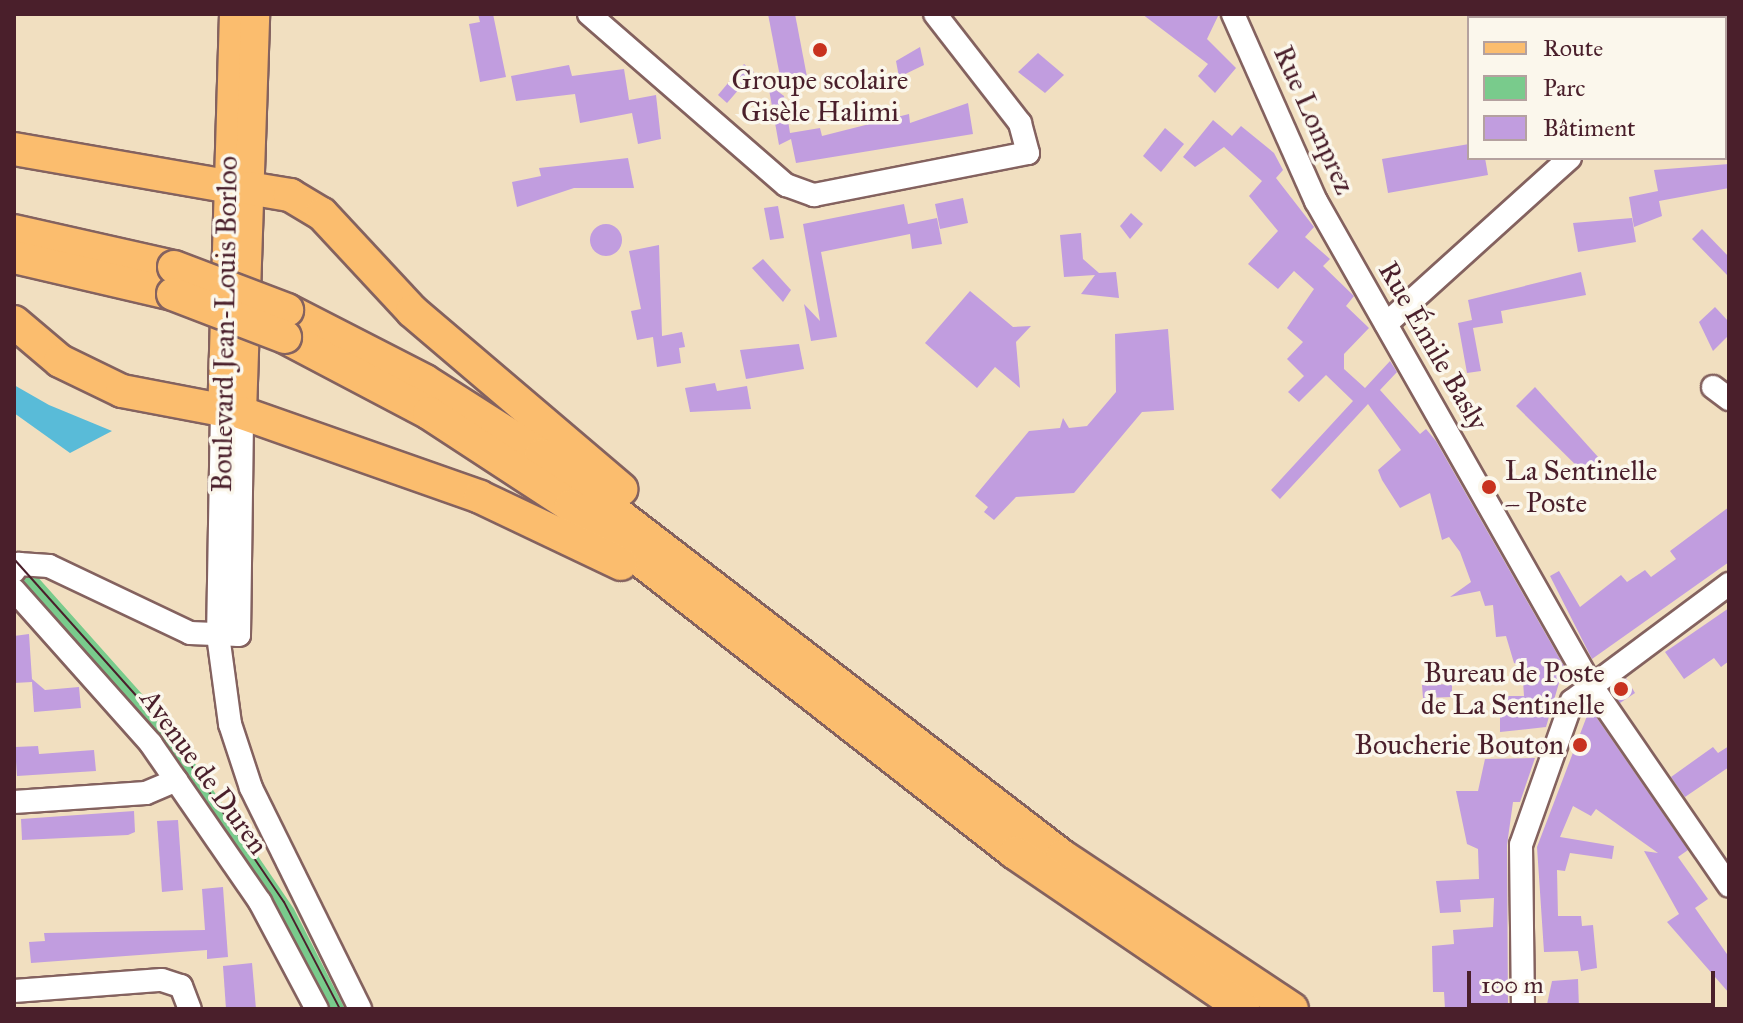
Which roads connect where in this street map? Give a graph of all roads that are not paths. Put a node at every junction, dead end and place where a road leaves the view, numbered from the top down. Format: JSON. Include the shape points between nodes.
{"nodes":[{"id":1,"x":234,"y":14,"type":"edge"},
{"id":2,"x":255,"y":14,"type":"edge"},
{"id":3,"x":589,"y":14,"type":"edge"},
{"id":4,"x":935,"y":14,"type":"edge"},
{"id":5,"x":1233,"y":14,"type":"edge"},
{"id":6,"x":14,"y":149,"type":"edge"},
{"id":7,"x":1568,"y":160,"type":"edge"},
{"id":8,"x":238,"y":187,"type":"junction"},
{"id":9,"x":14,"y":231,"type":"edge"},
{"id":10,"x":1343,"y":249,"type":"joint"},
{"id":11,"x":14,"y":257,"type":"edge"},
{"id":12,"x":173,"y":281,"type":"junction"},
{"id":13,"x":14,"y":322,"type":"edge"},
{"id":14,"x":286,"y":324,"type":"junction"},
{"id":15,"x":1386,"y":324,"type":"junction"},
{"id":16,"x":232,"y":411,"type":"junction"},
{"id":17,"x":14,"y":571,"type":"edge"},
{"id":18,"x":1729,"y":584,"type":"edge"},
{"id":19,"x":14,"y":590,"type":"edge"},
{"id":20,"x":707,"y":610,"type":"junction"},
{"id":21,"x":229,"y":635,"type":"junction"},
{"id":22,"x":785,"y":640,"type":"junction"},
{"id":23,"x":1589,"y":682,"type":"junction"},
{"id":24,"x":176,"y":780,"type":"junction"},
{"id":25,"x":14,"y":802,"type":"edge"},
{"id":26,"x":1729,"y":886,"type":"edge"},
{"id":27,"x":14,"y":991,"type":"edge"},
{"id":28,"x":190,"y":1009,"type":"edge"},
{"id":29,"x":317,"y":1009,"type":"edge"},
{"id":30,"x":360,"y":1009,"type":"edge"},
{"id":31,"x":1244,"y":1009,"type":"edge"},
{"id":32,"x":1292,"y":1009,"type":"edge"},
{"id":33,"x":1523,"y":1009,"type":"edge"}],
"edges":[{"from":1,"to":8,"type":"main road","name":"Boulevard Jean-Louis Borloo"},
{"from":2,"to":8,"type":"main road","name":"Boulevard Jean-Louis Borloo"},
{"from":3,"to":4,"type":"street","via":[[799,193],[1028,153],[1020,123]]},
{"from":5,"to":10,"type":"street","name":"Rue Lomprez"},
{"from":6,"to":8,"type":"highway"},
{"from":7,"to":15,"type":"street"},
{"from":8,"to":16,"type":"main road","name":"Boulevard Jean-Louis Borloo"},
{"from":8,"to":22,"type":"highway","via":[[301,199],[333,223],[420,319],[732,582]]},
{"from":9,"to":12,"type":"highway"},
{"from":10,"to":15,"type":"street","name":"Rue Émile Basly"},
{"from":11,"to":12,"type":"highway"},
{"from":12,"to":14,"type":"highway","bridge":true},
{"from":13,"to":16,"type":"highway","via":[[60,361],[122,391]]},
{"from":14,"to":20,"type":"highway","via":[[490,451]]},
{"from":14,"to":22,"type":"highway","via":[[517,438]]},
{"from":15,"to":23,"type":"street","name":"Rue Émile Basly"},
{"from":16,"to":20,"type":"highway","via":[[532,519]]},
{"from":16,"to":21,"type":"street","name":"Boulevard Jean-Louis Borloo"},
{"from":17,"to":21,"type":"street","via":[[19,564],[55,568],[183,630]]},
{"from":18,"to":23,"type":"street"},
{"from":19,"to":24,"type":"street","name":"Avenue de Duren","via":[[131,719]]},
{"from":20,"to":31,"type":"highway","via":[[1040,871]]},
{"from":21,"to":30,"type":"street","name":"Boulevard Jean-Louis Borloo","via":[[245,773]]},
{"from":22,"to":32,"type":"highway","via":[[1089,876]]},
{"from":23,"to":26,"type":"street","name":"Rue Émile Basly"},
{"from":23,"to":33,"type":"street","via":[[1564,720],[1524,829]]},
{"from":24,"to":25,"type":"street","via":[[146,793]]},
{"from":24,"to":29,"type":"street","name":"Avenue de Duren","via":[[260,902]]},
{"from":27,"to":28,"type":"street","via":[[162,980],[181,986]]}]}
